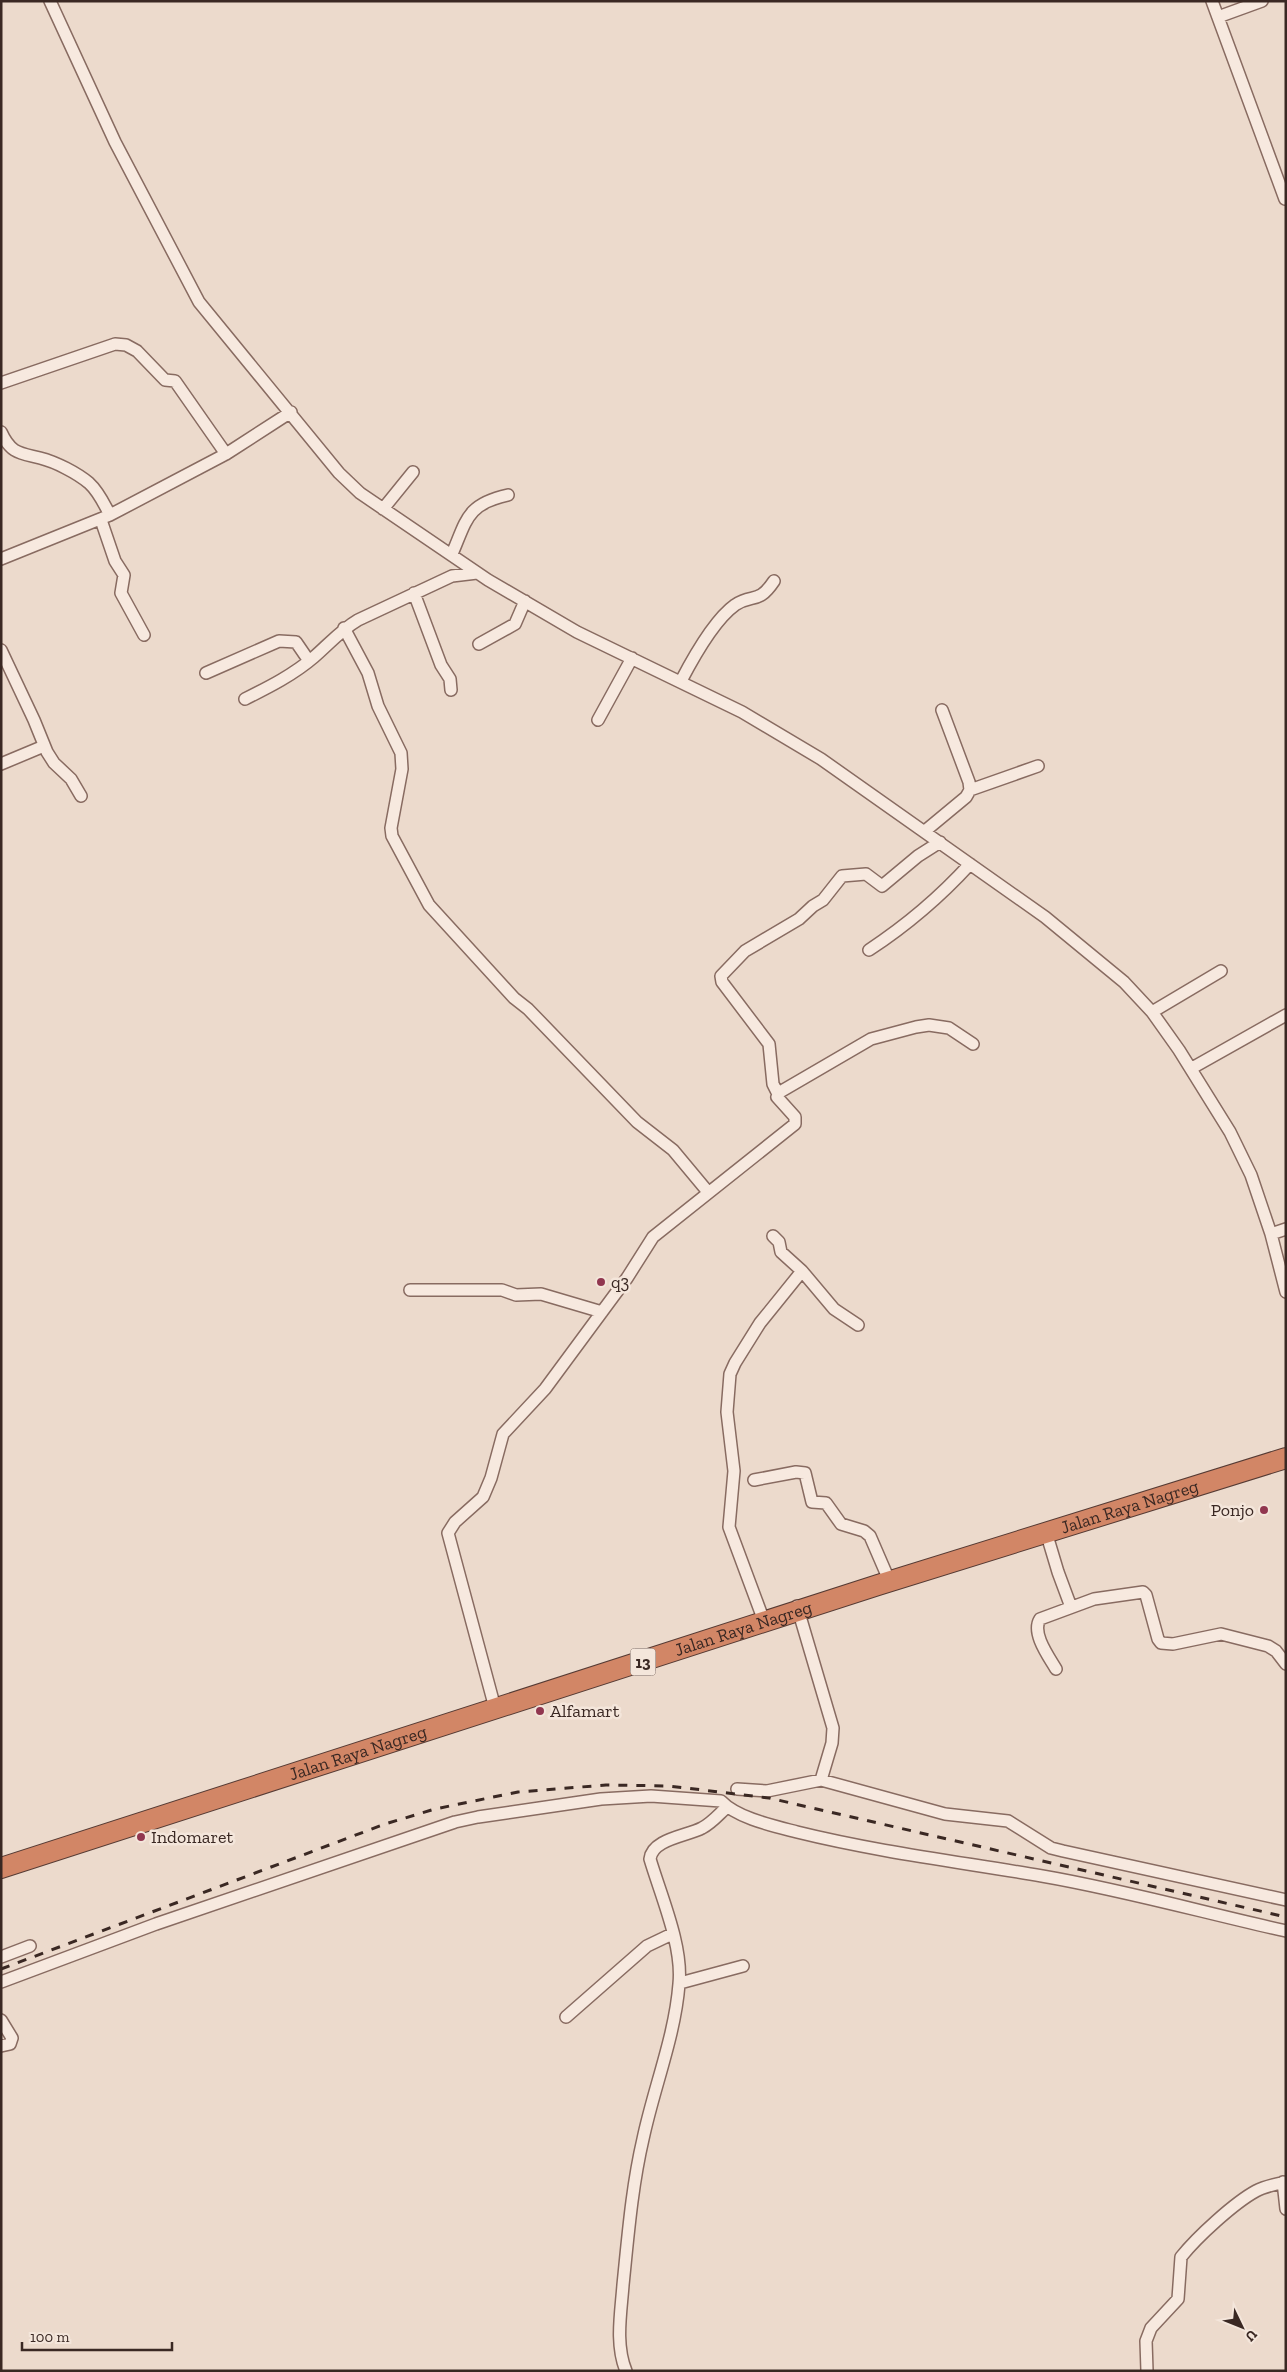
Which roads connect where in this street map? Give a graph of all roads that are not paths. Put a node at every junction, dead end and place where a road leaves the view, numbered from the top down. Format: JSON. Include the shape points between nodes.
{"nodes":[{"id":1,"x":50,"y":1,"type":"edge"},
{"id":2,"x":1212,"y":1,"type":"edge"},
{"id":3,"x":1262,"y":1,"type":"edge"},
{"id":4,"x":1218,"y":17,"type":"junction"},
{"id":5,"x":1286,"y":199,"type":"edge"},
{"id":6,"x":1,"y":383,"type":"edge"},
{"id":7,"x":291,"y":412,"type":"junction"},
{"id":8,"x":1,"y":432,"type":"edge"},
{"id":9,"x":226,"y":454,"type":"junction"},
{"id":10,"x":413,"y":472,"type":"dead end"},
{"id":11,"x":508,"y":496,"type":"dead end"},
{"id":12,"x":382,"y":509,"type":"junction"},
{"id":13,"x":105,"y":518,"type":"junction"},
{"id":14,"x":452,"y":554,"type":"junction"},
{"id":15,"x":1,"y":559,"type":"edge"},
{"id":16,"x":477,"y":573,"type":"junction"},
{"id":17,"x":774,"y":581,"type":"dead end"},
{"id":18,"x":414,"y":593,"type":"junction"},
{"id":19,"x":525,"y":601,"type":"junction"},
{"id":20,"x":344,"y":628,"type":"junction"},
{"id":21,"x":144,"y":635,"type":"dead end"},
{"id":22,"x":479,"y":644,"type":"dead end"},
{"id":23,"x":1,"y":650,"type":"edge"},
{"id":24,"x":632,"y":658,"type":"junction"},
{"id":25,"x":308,"y":661,"type":"junction"},
{"id":26,"x":206,"y":673,"type":"dead end"},
{"id":27,"x":681,"y":681,"type":"junction"},
{"id":28,"x":452,"y":690,"type":"dead end"},
{"id":29,"x":245,"y":699,"type":"dead end"},
{"id":30,"x":942,"y":710,"type":"dead end"},
{"id":31,"x":598,"y":720,"type":"dead end"},
{"id":32,"x":44,"y":746,"type":"junction"},
{"id":33,"x":1,"y":764,"type":"edge"},
{"id":34,"x":1038,"y":766,"type":"dead end"},
{"id":35,"x":970,"y":790,"type":"junction"},
{"id":36,"x":81,"y":796,"type":"dead end"},
{"id":37,"x":925,"y":831,"type":"junction"},
{"id":38,"x":940,"y":842,"type":"junction"},
{"id":39,"x":970,"y":864,"type":"junction"},
{"id":40,"x":869,"y":950,"type":"dead end"},
{"id":41,"x":1221,"y":971,"type":"dead end"},
{"id":42,"x":1152,"y":1012,"type":"junction"},
{"id":43,"x":1286,"y":1015,"type":"edge"},
{"id":44,"x":973,"y":1044,"type":"dead end"},
{"id":45,"x":1192,"y":1068,"type":"junction"},
{"id":46,"x":778,"y":1094,"type":"junction"},
{"id":47,"x":708,"y":1192,"type":"junction"},
{"id":48,"x":1286,"y":1229,"type":"edge"},
{"id":49,"x":1271,"y":1234,"type":"junction"},
{"id":50,"x":773,"y":1236,"type":"dead end"},
{"id":51,"x":802,"y":1271,"type":"junction"},
{"id":52,"x":410,"y":1290,"type":"dead end"},
{"id":53,"x":1286,"y":1292,"type":"edge"},
{"id":54,"x":602,"y":1312,"type":"junction"},
{"id":55,"x":858,"y":1325,"type":"dead end"},
{"id":56,"x":1286,"y":1446,"type":"edge"},
{"id":57,"x":1286,"y":1458,"type":"edge"},
{"id":58,"x":754,"y":1480,"type":"dead end"},
{"id":59,"x":1046,"y":1532,"type":"junction"},
{"id":60,"x":886,"y":1573,"type":"junction"},
{"id":61,"x":1070,"y":1605,"type":"junction"},
{"id":62,"x":798,"y":1606,"type":"junction"},
{"id":63,"x":761,"y":1613,"type":"junction"},
{"id":64,"x":1286,"y":1664,"type":"edge"},
{"id":65,"x":1056,"y":1669,"type":"dead end"},
{"id":66,"x":494,"y":1702,"type":"junction"},
{"id":67,"x":821,"y":1780,"type":"junction"},
{"id":68,"x":737,"y":1789,"type":"dead end"},
{"id":69,"x":726,"y":1807,"type":"junction"},
{"id":70,"x":1,"y":1855,"type":"edge"},
{"id":71,"x":1,"y":1868,"type":"edge"},
{"id":72,"x":1286,"y":1900,"type":"edge"},
{"id":73,"x":1286,"y":1931,"type":"edge"},
{"id":74,"x":672,"y":1934,"type":"junction"},
{"id":75,"x":30,"y":1946,"type":"dead end"},
{"id":76,"x":1,"y":1957,"type":"edge"},
{"id":77,"x":743,"y":1966,"type":"dead end"},
{"id":78,"x":1,"y":1982,"type":"edge"},
{"id":79,"x":680,"y":1983,"type":"junction"},
{"id":80,"x":566,"y":2017,"type":"dead end"},
{"id":81,"x":1,"y":2020,"type":"edge"},
{"id":82,"x":1,"y":2046,"type":"edge"},
{"id":83,"x":1284,"y":2182,"type":"edge"},
{"id":84,"x":1286,"y":2209,"type":"edge"},
{"id":85,"x":626,"y":2371,"type":"edge"},
{"id":86,"x":1147,"y":2371,"type":"edge"}],
"edges":[{"from":1,"to":7,"type":"street","via":[[115,142],[200,302]]},
{"from":2,"to":4,"type":"street"},
{"from":3,"to":4,"type":"street"},
{"from":4,"to":5,"type":"street"},
{"from":6,"to":9,"type":"street","via":[[108,345],[126,345],[137,351],[166,380],[175,381]]},
{"from":7,"to":9,"type":"street"},
{"from":7,"to":12,"type":"street","via":[[340,473]]},
{"from":8,"to":13,"type":"street","via":[[10,447],[20,454],[41,458],[87,481],[97,490]]},
{"from":9,"to":13,"type":"street"},
{"from":10,"to":12,"type":"street"},
{"from":11,"to":14,"type":"street","via":[[478,506],[467,518]]},
{"from":12,"to":14,"type":"street"},
{"from":13,"to":15,"type":"street"},
{"from":13,"to":21,"type":"street","via":[[115,561],[124,575],[121,593]]},
{"from":14,"to":16,"type":"street"},
{"from":16,"to":18,"type":"street","via":[[458,574]]},
{"from":16,"to":19,"type":"street"},
{"from":17,"to":27,"type":"street","via":[[764,594],[735,605],[698,649]]},
{"from":18,"to":20,"type":"street"},
{"from":18,"to":28,"type":"street"},
{"from":19,"to":22,"type":"street","via":[[514,624]]},
{"from":19,"to":24,"type":"street","via":[[577,632]]},
{"from":20,"to":25,"type":"street"},
{"from":20,"to":47,"type":"street","via":[[368,674],[378,706],[401,753],[402,769],[391,832],[429,905],[514,998],[528,1008],[637,1122],[673,1150]]},
{"from":23,"to":32,"type":"street"},
{"from":24,"to":27,"type":"street"},
{"from":24,"to":31,"type":"street"},
{"from":25,"to":26,"type":"street","via":[[296,642],[279,641]]},
{"from":25,"to":29,"type":"street","via":[[282,680]]},
{"from":27,"to":37,"type":"street","via":[[800,746]]},
{"from":30,"to":35,"type":"street"},
{"from":32,"to":33,"type":"street"},
{"from":32,"to":36,"type":"street"},
{"from":34,"to":35,"type":"street"},
{"from":35,"to":37,"type":"street"},
{"from":37,"to":38,"type":"street"},
{"from":38,"to":39,"type":"street"},
{"from":38,"to":46,"type":"street","via":[[882,886],[866,874],[842,876],[822,901],[794,923],[745,951],[721,976],[722,982],[768,1044],[773,1084]]},
{"from":39,"to":40,"type":"street","via":[[918,916]]},
{"from":39,"to":42,"type":"street","via":[[1063,931],[1124,982]]},
{"from":41,"to":42,"type":"street"},
{"from":42,"to":45,"type":"street"},
{"from":43,"to":45,"type":"street"},
{"from":44,"to":46,"type":"street","via":[[949,1028],[916,1027],[871,1039]]},
{"from":45,"to":49,"type":"street","via":[[1244,1158]]},
{"from":46,"to":47,"type":"street","via":[[778,1099],[796,1119],[795,1124]]},
{"from":47,"to":54,"type":"street","via":[[653,1237]]},
{"from":48,"to":49,"type":"street"},
{"from":49,"to":53,"type":"street"},
{"from":50,"to":51,"type":"street","via":[[779,1242],[781,1252]]},
{"from":51,"to":55,"type":"street","via":[[834,1309]]},
{"from":51,"to":63,"type":"street","via":[[760,1323],[734,1363],[730,1381],[727,1412],[734,1471],[729,1527]]},
{"from":52,"to":54,"type":"street","via":[[502,1290],[516,1295],[541,1294]]},
{"from":54,"to":66,"type":"street","via":[[544,1389],[503,1434],[483,1497],[455,1522],[448,1533]]},
{"from":56,"to":60,"type":"highway","name":"Jalan Raya Nagreg","number":"13"},
{"from":57,"to":59,"type":"highway","name":"Jalan Raya Nagreg","number":"13"},
{"from":58,"to":60,"type":"street","via":[[805,1473],[812,1502],[826,1503],[841,1524],[870,1536]]},
{"from":59,"to":61,"type":"street"},
{"from":59,"to":62,"type":"highway","name":"Jalan Raya Nagreg","number":"13"},
{"from":60,"to":62,"type":"highway","name":"Jalan Raya Nagreg","number":"13"},
{"from":61,"to":64,"type":"street","via":[[1104,1596],[1143,1592],[1161,1643],[1173,1644],[1221,1634],[1268,1646]]},
{"from":61,"to":65,"type":"street","via":[[1037,1623],[1043,1645]]},
{"from":62,"to":63,"type":"highway","name":"Jalan Raya Nagreg","number":"13"},
{"from":62,"to":66,"type":"highway","name":"Jalan Raya Nagreg","number":"13"},
{"from":62,"to":67,"type":"street","via":[[833,1728]]},
{"from":63,"to":66,"type":"highway","name":"Jalan Raya Nagreg","number":"13"},
{"from":66,"to":70,"type":"highway","name":"Jalan Raya Nagreg","number":"13"},
{"from":66,"to":71,"type":"highway","name":"Jalan Raya Nagreg","number":"13"},
{"from":67,"to":68,"type":"street","via":[[767,1791]]},
{"from":67,"to":72,"type":"street","via":[[944,1814],[1008,1821],[1051,1848],[1064,1852]]},
{"from":69,"to":73,"type":"street","via":[[767,1824],[825,1839],[1044,1876]]},
{"from":69,"to":74,"type":"street","via":[[702,1828],[658,1846],[650,1854]]},
{"from":69,"to":78,"type":"street","via":[[721,1801],[651,1796],[574,1802],[455,1822],[139,1930]]},
{"from":74,"to":79,"type":"street"},
{"from":74,"to":80,"type":"street","via":[[647,1946]]},
{"from":75,"to":76,"type":"street"},
{"from":77,"to":79,"type":"street"},
{"from":79,"to":85,"type":"street","via":[[672,2028],[643,2139],[631,2216],[620,2325],[621,2359]]},
{"from":81,"to":82,"type":"street","via":[[12,2038],[10,2044]]},
{"from":83,"to":84,"type":"street"},
{"from":83,"to":86,"type":"street","via":[[1250,2195],[1180,2257],[1178,2299],[1156,2322],[1146,2341]]}]}
